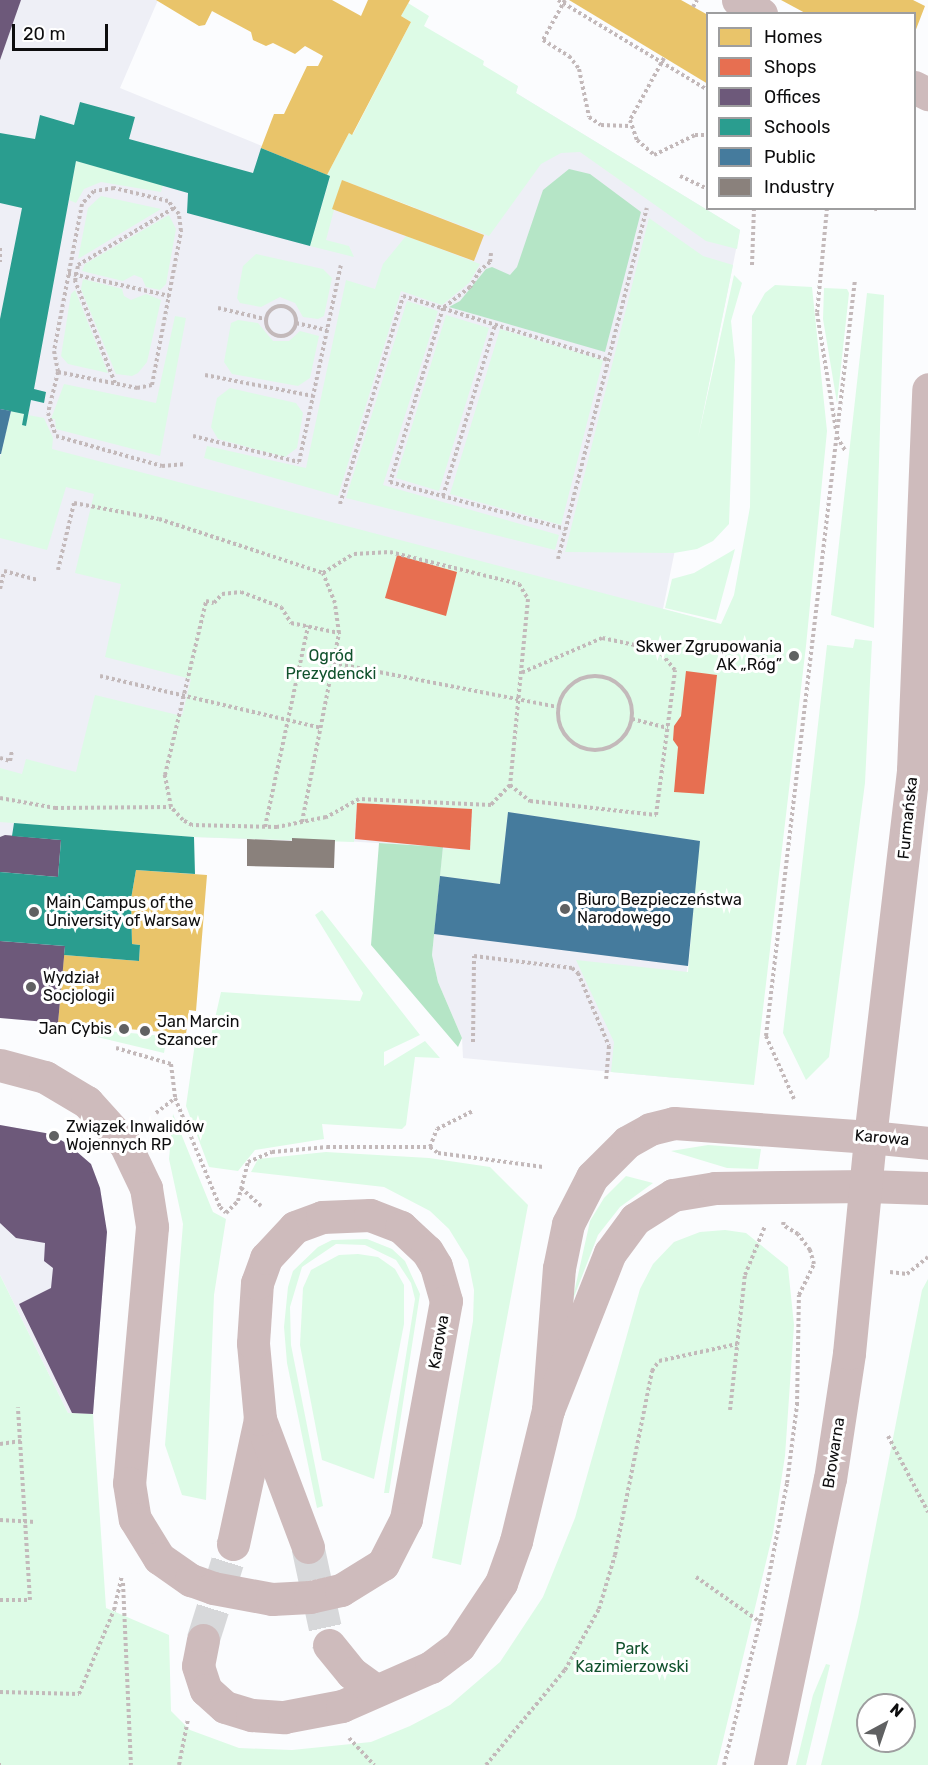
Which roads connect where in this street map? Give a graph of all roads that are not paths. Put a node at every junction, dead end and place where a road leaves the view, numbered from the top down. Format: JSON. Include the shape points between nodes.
{"nodes":[{"id":1,"x":738,"y":0,"type":"edge"},
{"id":2,"x":758,"y":12,"type":"edge"},
{"id":3,"x":928,"y":389,"type":"edge"},
{"id":4,"x":0,"y":1065,"type":"edge"},
{"id":5,"x":870,"y":1137,"type":"junction"},
{"id":6,"x":928,"y":1143,"type":"edge"},
{"id":7,"x":866,"y":1186,"type":"junction"},
{"id":8,"x":928,"y":1188,"type":"edge"},
{"id":9,"x":548,"y":1410,"type":"junction"},
{"id":10,"x":260,"y":1419,"type":"junction"},
{"id":11,"x":232,"y":1544,"type":"tunnel mouth"},
{"id":12,"x":308,"y":1547,"type":"tunnel mouth"},
{"id":13,"x":203,"y":1640,"type":"tunnel mouth"},
{"id":14,"x":330,"y":1645,"type":"tunnel mouth"},
{"id":15,"x":375,"y":1690,"type":"junction"},
{"id":16,"x":770,"y":1765,"type":"edge"}],
"edges":[{"from":1,"to":2,"type":"street"},
{"from":3,"to":5,"type":"street","name":"Furmańska","via":[[913,770]]},
{"from":4,"to":10,"type":"street","name":"Karowa","bridge":true,"via":[[45,1077],[87,1102],[125,1144],[146,1188],[152,1227],[129,1484],[135,1519],[159,1558],[191,1580],[272,1599],[341,1590],[383,1564],[406,1519],[445,1320],[440,1275],[415,1237],[386,1220],[353,1213],[308,1220],[274,1246],[260,1270],[254,1317]]},
{"from":5,"to":6,"type":"street","name":"Karowa"},
{"from":5,"to":7,"type":"street","name":"Browarna"},
{"from":5,"to":9,"type":"street","name":"Karowa","via":[[674,1123],[650,1129],[627,1142],[592,1177],[568,1224],[559,1268]]},
{"from":7,"to":8,"type":"street","name":"Karowa"},
{"from":7,"to":9,"type":"street","name":"Karowa","via":[[715,1188],[673,1195],[654,1204],[635,1220],[610,1253]]},
{"from":7,"to":16,"type":"street","name":"Browarna","via":[[849,1353],[830,1479]]},
{"from":9,"to":15,"type":"street","name":"Karowa","via":[[516,1541],[488,1608],[459,1646],[445,1657]]},
{"from":10,"to":11,"type":"street","name":"Karowa"},
{"from":10,"to":12,"type":"street","name":"Karowa"},
{"from":13,"to":15,"type":"street","name":"Karowa","via":[[198,1666],[206,1690],[225,1707],[252,1715],[319,1712]]},
{"from":14,"to":15,"type":"street","via":[[352,1673]]}]}
